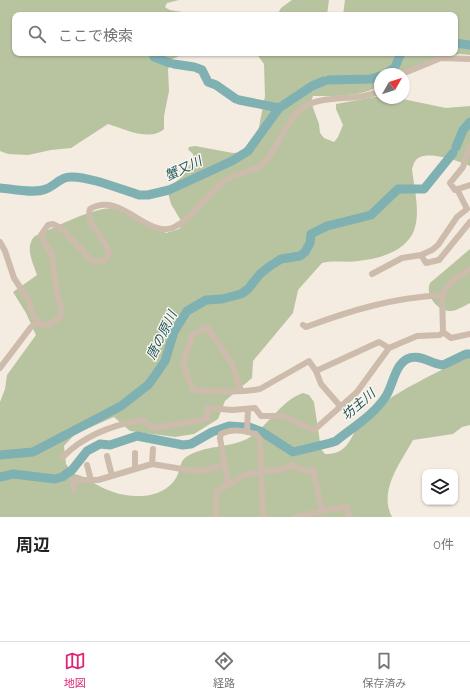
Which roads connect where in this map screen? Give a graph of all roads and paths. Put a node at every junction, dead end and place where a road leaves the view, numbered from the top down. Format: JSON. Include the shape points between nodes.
{"nodes":[{"id":1,"x":470,"y":59,"type":"edge"},
{"id":2,"x":410,"y":71,"type":"edge"},
{"id":3,"x":374,"y":93,"type":"edge"},
{"id":4,"x":470,"y":146,"type":"edge"},
{"id":5,"x":470,"y":185,"type":"edge"},
{"id":6,"x":456,"y":189,"type":"junction"},
{"id":7,"x":470,"y":222,"type":"edge"},
{"id":8,"x":0,"y":242,"type":"edge"},
{"id":9,"x":420,"y":255,"type":"junction"},
{"id":10,"x":470,"y":269,"type":"edge"},
{"id":11,"x":372,"y":274,"type":"dead end"},
{"id":12,"x":442,"y":295,"type":"junction"},
{"id":13,"x":37,"y":322,"type":"junction"},
{"id":14,"x":303,"y":325,"type":"dead end"},
{"id":15,"x":443,"y":332,"type":"junction"},
{"id":16,"x":470,"y":334,"type":"edge"},
{"id":17,"x":388,"y":348,"type":"junction"},
{"id":18,"x":0,"y":368,"type":"edge"},
{"id":19,"x":316,"y":371,"type":"junction"},
{"id":20,"x":241,"y":391,"type":"junction"},
{"id":21,"x":341,"y":407,"type":"junction"},
{"id":22,"x":248,"y":409,"type":"junction"},
{"id":23,"x":247,"y":431,"type":"junction"},
{"id":24,"x":153,"y":449,"type":"dead end"},
{"id":25,"x":135,"y":453,"type":"dead end"},
{"id":26,"x":107,"y":456,"type":"dead end"},
{"id":27,"x":63,"y":457,"type":"dead end"},
{"id":28,"x":152,"y":464,"type":"junction"},
{"id":29,"x":224,"y":464,"type":"junction"},
{"id":30,"x":87,"y":465,"type":"dead end"},
{"id":31,"x":135,"y":469,"type":"junction"},
{"id":32,"x":261,"y":471,"type":"junction"},
{"id":33,"x":112,"y":476,"type":"junction"},
{"id":34,"x":91,"y":480,"type":"junction"},
{"id":35,"x":228,"y":485,"type":"junction"},
{"id":36,"x":74,"y":491,"type":"dead end"},
{"id":37,"x":322,"y":511,"type":"junction"},
{"id":38,"x":216,"y":517,"type":"edge"},
{"id":39,"x":263,"y":517,"type":"edge"},
{"id":40,"x":296,"y":517,"type":"edge"},
{"id":41,"x":350,"y":517,"type":"edge"}],
"edges":[{"from":1,"to":2,"type":"street","via":[[441,58]]},
{"from":3,"to":13,"type":"street","via":[[349,99],[320,101],[306,106],[295,114],[264,163],[225,180],[174,227],[159,228],[119,208],[96,205],[88,214],[108,248],[109,253],[104,261],[93,262],[61,228],[53,224],[48,225],[41,235],[52,256],[57,294],[62,309],[56,322],[49,325]]},
{"from":4,"to":6,"type":"street","via":[[463,167],[450,183]]},
{"from":5,"to":6,"type":"street"},
{"from":6,"to":9,"type":"street","via":[[467,209],[457,217],[438,245]]},
{"from":7,"to":9,"type":"street","via":[[439,260],[426,263]]},
{"from":8,"to":13,"type":"street","via":[[14,278],[29,301]]},
{"from":9,"to":11,"type":"street","via":[[402,258]]},
{"from":10,"to":12,"type":"street","via":[[453,280]]},
{"from":12,"to":14,"type":"street","via":[[402,298],[342,314],[306,327]]},
{"from":12,"to":15,"type":"street"},
{"from":13,"to":18,"type":"street"},
{"from":15,"to":16,"type":"street","via":[[451,338]]},
{"from":15,"to":17,"type":"street","via":[[440,335],[417,336]]},
{"from":17,"to":19,"type":"street","via":[[379,342]]},
{"from":17,"to":21,"type":"street","via":[[357,392]]},
{"from":19,"to":20,"type":"street","via":[[308,361],[260,389]]},
{"from":19,"to":21,"type":"street","via":[[321,384]]},
{"from":20,"to":20,"type":"street","via":[[190,388],[183,364],[192,335],[207,327],[232,364]]},
{"from":21,"to":22,"type":"street","via":[[314,430],[283,416],[261,416],[255,408]]},
{"from":22,"to":23,"type":"street"},
{"from":22,"to":27,"type":"street","via":[[207,408],[207,419],[154,428],[142,420],[129,422],[86,439],[73,446]]},
{"from":23,"to":29,"type":"street","via":[[228,430],[220,434]]},
{"from":23,"to":32,"type":"street","via":[[256,434],[260,439]]},
{"from":24,"to":28,"type":"street"},
{"from":25,"to":31,"type":"street"},
{"from":26,"to":33,"type":"street"},
{"from":28,"to":29,"type":"street","via":[[194,471],[208,470]]},
{"from":28,"to":31,"type":"street"},
{"from":29,"to":35,"type":"street"},
{"from":30,"to":34,"type":"street"},
{"from":31,"to":33,"type":"street"},
{"from":32,"to":35,"type":"street","via":[[246,474]]},
{"from":32,"to":37,"type":"street","via":[[280,470],[292,465],[305,471],[313,470]]},
{"from":32,"to":39,"type":"street"},
{"from":33,"to":34,"type":"street"},
{"from":34,"to":36,"type":"street","via":[[73,480]]},
{"from":35,"to":38,"type":"street","via":[[216,492]]},
{"from":37,"to":40,"type":"street"},
{"from":37,"to":41,"type":"street","via":[[346,507]]}]}
